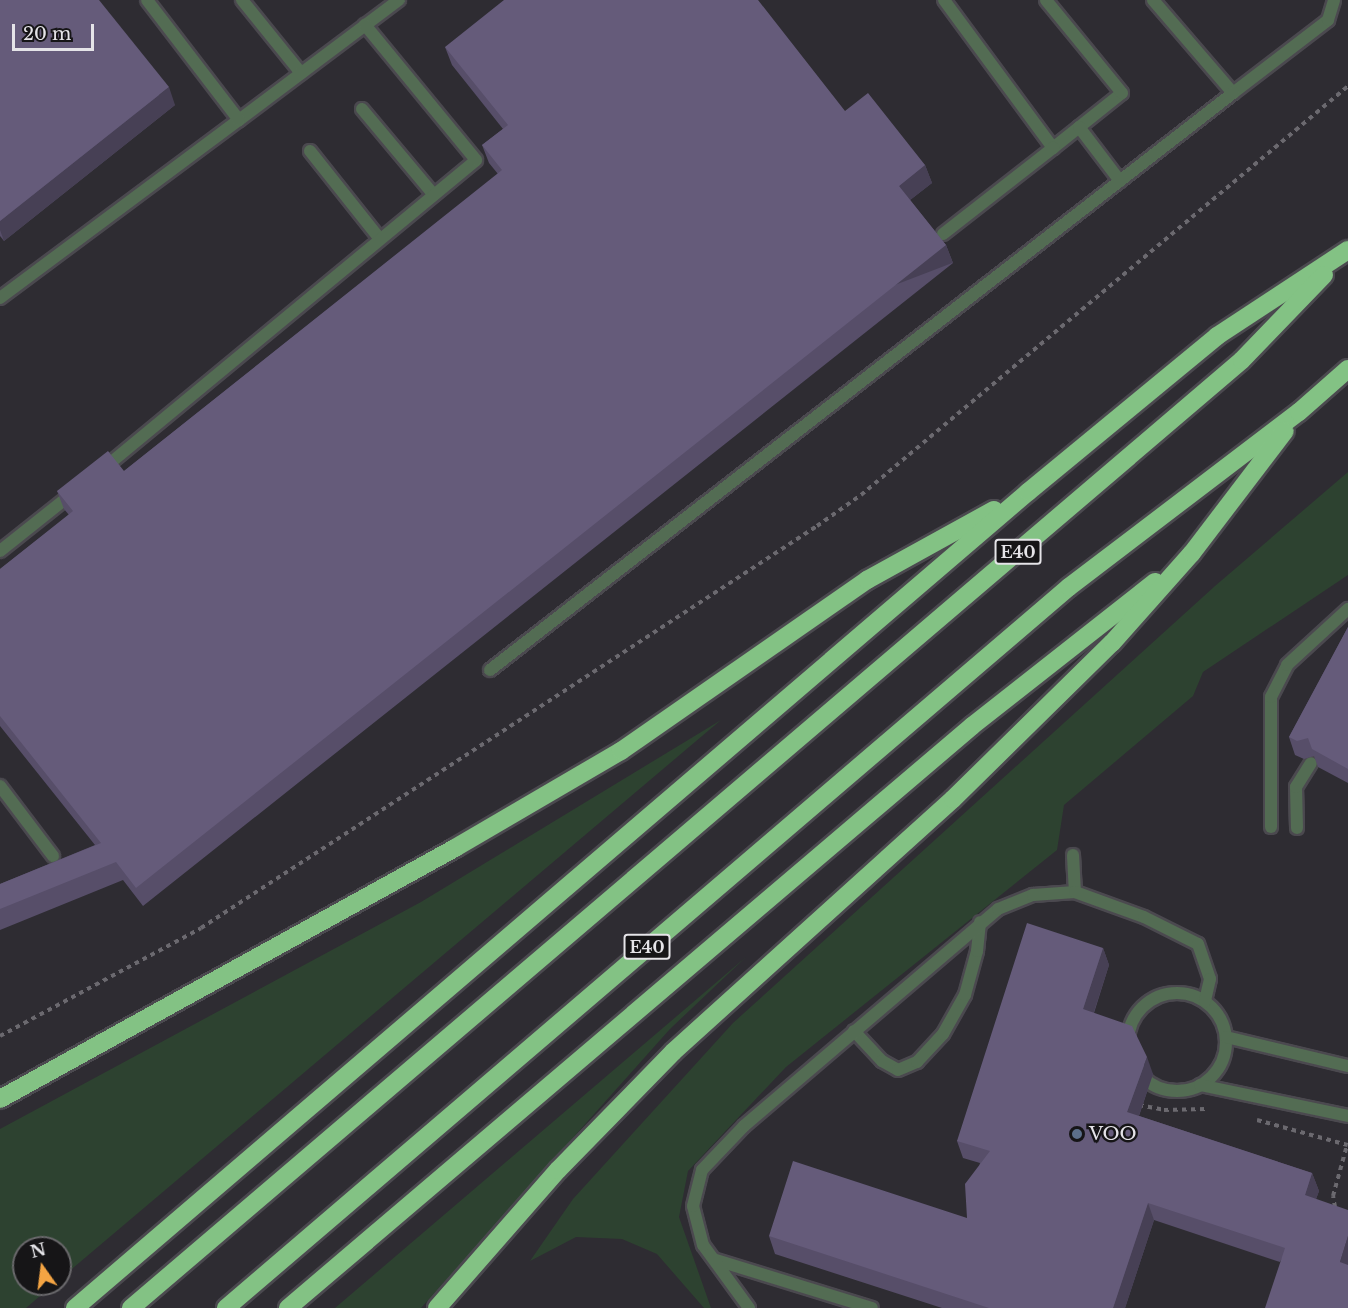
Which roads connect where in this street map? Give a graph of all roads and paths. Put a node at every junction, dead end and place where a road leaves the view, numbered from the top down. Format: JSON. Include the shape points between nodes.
{"nodes":[{"id":1,"x":147,"y":0,"type":"edge"},
{"id":2,"x":242,"y":0,"type":"edge"},
{"id":3,"x":399,"y":0,"type":"edge"},
{"id":4,"x":944,"y":0,"type":"edge"},
{"id":5,"x":1046,"y":0,"type":"edge"},
{"id":6,"x":1153,"y":0,"type":"edge"},
{"id":7,"x":1334,"y":0,"type":"edge"},
{"id":8,"x":365,"y":25,"type":"junction"},
{"id":9,"x":301,"y":73,"type":"junction"},
{"id":10,"x":1348,"y":86,"type":"edge"},
{"id":11,"x":1233,"y":93,"type":"junction"},
{"id":12,"x":362,"y":109,"type":"dead end"},
{"id":13,"x":239,"y":120,"type":"junction"},
{"id":14,"x":1079,"y":127,"type":"junction"},
{"id":15,"x":1053,"y":148,"type":"junction"},
{"id":16,"x":310,"y":151,"type":"dead end"},
{"id":17,"x":1120,"y":181,"type":"junction"},
{"id":18,"x":434,"y":195,"type":"junction"},
{"id":19,"x":943,"y":234,"type":"dead end"},
{"id":20,"x":380,"y":239,"type":"junction"},
{"id":21,"x":1348,"y":250,"type":"edge"},
{"id":22,"x":0,"y":298,"type":"edge"},
{"id":23,"x":1348,"y":369,"type":"edge"},
{"id":24,"x":1299,"y":412,"type":"junction"},
{"id":25,"x":1028,"y":492,"type":"junction"},
{"id":26,"x":0,"y":551,"type":"edge"},
{"id":27,"x":1192,"y":553,"type":"junction"},
{"id":28,"x":1348,"y":609,"type":"edge"},
{"id":29,"x":490,"y":670,"type":"dead end"},
{"id":30,"x":1311,"y":763,"type":"edge"},
{"id":31,"x":0,"y":786,"type":"edge"},
{"id":32,"x":1271,"y":827,"type":"dead end"},
{"id":33,"x":1297,"y":828,"type":"dead end"},
{"id":34,"x":1073,"y":855,"type":"dead end"},
{"id":35,"x":53,"y":856,"type":"dead end"},
{"id":36,"x":1075,"y":892,"type":"junction"},
{"id":37,"x":980,"y":922,"type":"junction"},
{"id":38,"x":1205,"y":1001,"type":"junction"},
{"id":39,"x":854,"y":1031,"type":"junction"},
{"id":40,"x":0,"y":1036,"type":"edge"},
{"id":41,"x":1226,"y":1037,"type":"junction"},
{"id":42,"x":1348,"y":1066,"type":"edge"},
{"id":43,"x":1200,"y":1085,"type":"junction"},
{"id":44,"x":0,"y":1099,"type":"edge"},
{"id":45,"x":1131,"y":1100,"type":"edge"},
{"id":46,"x":1213,"y":1109,"type":"dead end"},
{"id":47,"x":1245,"y":1116,"type":"dead end"},
{"id":48,"x":1348,"y":1116,"type":"edge"},
{"id":49,"x":1348,"y":1145,"type":"edge"},
{"id":50,"x":1342,"y":1212,"type":"edge"},
{"id":51,"x":716,"y":1260,"type":"junction"},
{"id":52,"x":75,"y":1308,"type":"edge"},
{"id":53,"x":131,"y":1308,"type":"edge"},
{"id":54,"x":226,"y":1308,"type":"edge"},
{"id":55,"x":288,"y":1308,"type":"edge"},
{"id":56,"x":437,"y":1308,"type":"edge"},
{"id":57,"x":749,"y":1308,"type":"edge"},
{"id":58,"x":872,"y":1308,"type":"edge"}],
"edges":[{"from":1,"to":13,"type":"lane"},
{"from":2,"to":9,"type":"lane"},
{"from":3,"to":8,"type":"lane"},
{"from":4,"to":15,"type":"lane"},
{"from":5,"to":14,"type":"lane","via":[[1122,93]]},
{"from":6,"to":11,"type":"lane"},
{"from":7,"to":11,"type":"lane","via":[[1328,20]]},
{"from":8,"to":9,"type":"lane"},
{"from":8,"to":18,"type":"lane","via":[[476,160]]},
{"from":9,"to":13,"type":"lane"},
{"from":10,"to":40,"type":"path","via":[[870,487],[825,520],[201,928]]},
{"from":11,"to":17,"type":"lane"},
{"from":12,"to":18,"type":"lane"},
{"from":13,"to":22,"type":"lane"},
{"from":14,"to":15,"type":"lane"},
{"from":14,"to":17,"type":"lane"},
{"from":15,"to":19,"type":"lane"},
{"from":16,"to":20,"type":"lane"},
{"from":17,"to":29,"type":"lane"},
{"from":18,"to":20,"type":"lane"},
{"from":20,"to":26,"type":"lane"},
{"from":21,"to":25,"type":"highway","number":"E40","via":[[1217,336]]},
{"from":21,"to":53,"type":"highway","number":"E40","via":[[1242,360]]},
{"from":23,"to":24,"type":"highway","number":"E40"},
{"from":24,"to":27,"type":"highway","number":"E40"},
{"from":24,"to":54,"type":"highway","number":"E40","via":[[1069,587]]},
{"from":25,"to":44,"type":"highway","via":[[867,580],[621,751],[455,848]]},
{"from":25,"to":52,"type":"highway","number":"E40"},
{"from":27,"to":55,"type":"highway","number":"E40","via":[[972,726]]},
{"from":27,"to":56,"type":"highway","via":[[1112,643],[953,799],[673,1052],[558,1170]]},
{"from":28,"to":32,"type":"lane","via":[[1287,665],[1271,697]]},
{"from":30,"to":33,"type":"lane","via":[[1296,787]]},
{"from":31,"to":35,"type":"lane"},
{"from":34,"to":36,"type":"lane"},
{"from":36,"to":37,"type":"lane","via":[[1033,895],[998,909]]},
{"from":36,"to":38,"type":"lane","via":[[1144,917],[1198,944],[1210,979]]},
{"from":37,"to":39,"type":"lane"},
{"from":37,"to":39,"type":"lane","via":[[965,995],[944,1034],[917,1062],[898,1070],[882,1061]]},
{"from":38,"to":41,"type":"lane","via":[[1223,1023]]},
{"from":38,"to":43,"type":"lane","via":[[1177,993],[1149,1001],[1131,1024],[1128,1039],[1135,1066],[1157,1086],[1171,1090]]},
{"from":39,"to":51,"type":"lane","via":[[744,1126],[702,1170],[693,1206],[703,1245]]},
{"from":41,"to":42,"type":"lane"},
{"from":41,"to":43,"type":"lane","via":[[1220,1065]]},
{"from":43,"to":48,"type":"lane"},
{"from":45,"to":46,"type":"path","via":[[1164,1110]]},
{"from":47,"to":49,"type":"path"},
{"from":49,"to":50,"type":"path","via":[[1332,1203]]},
{"from":51,"to":57,"type":"lane"},
{"from":51,"to":58,"type":"lane"}]}
